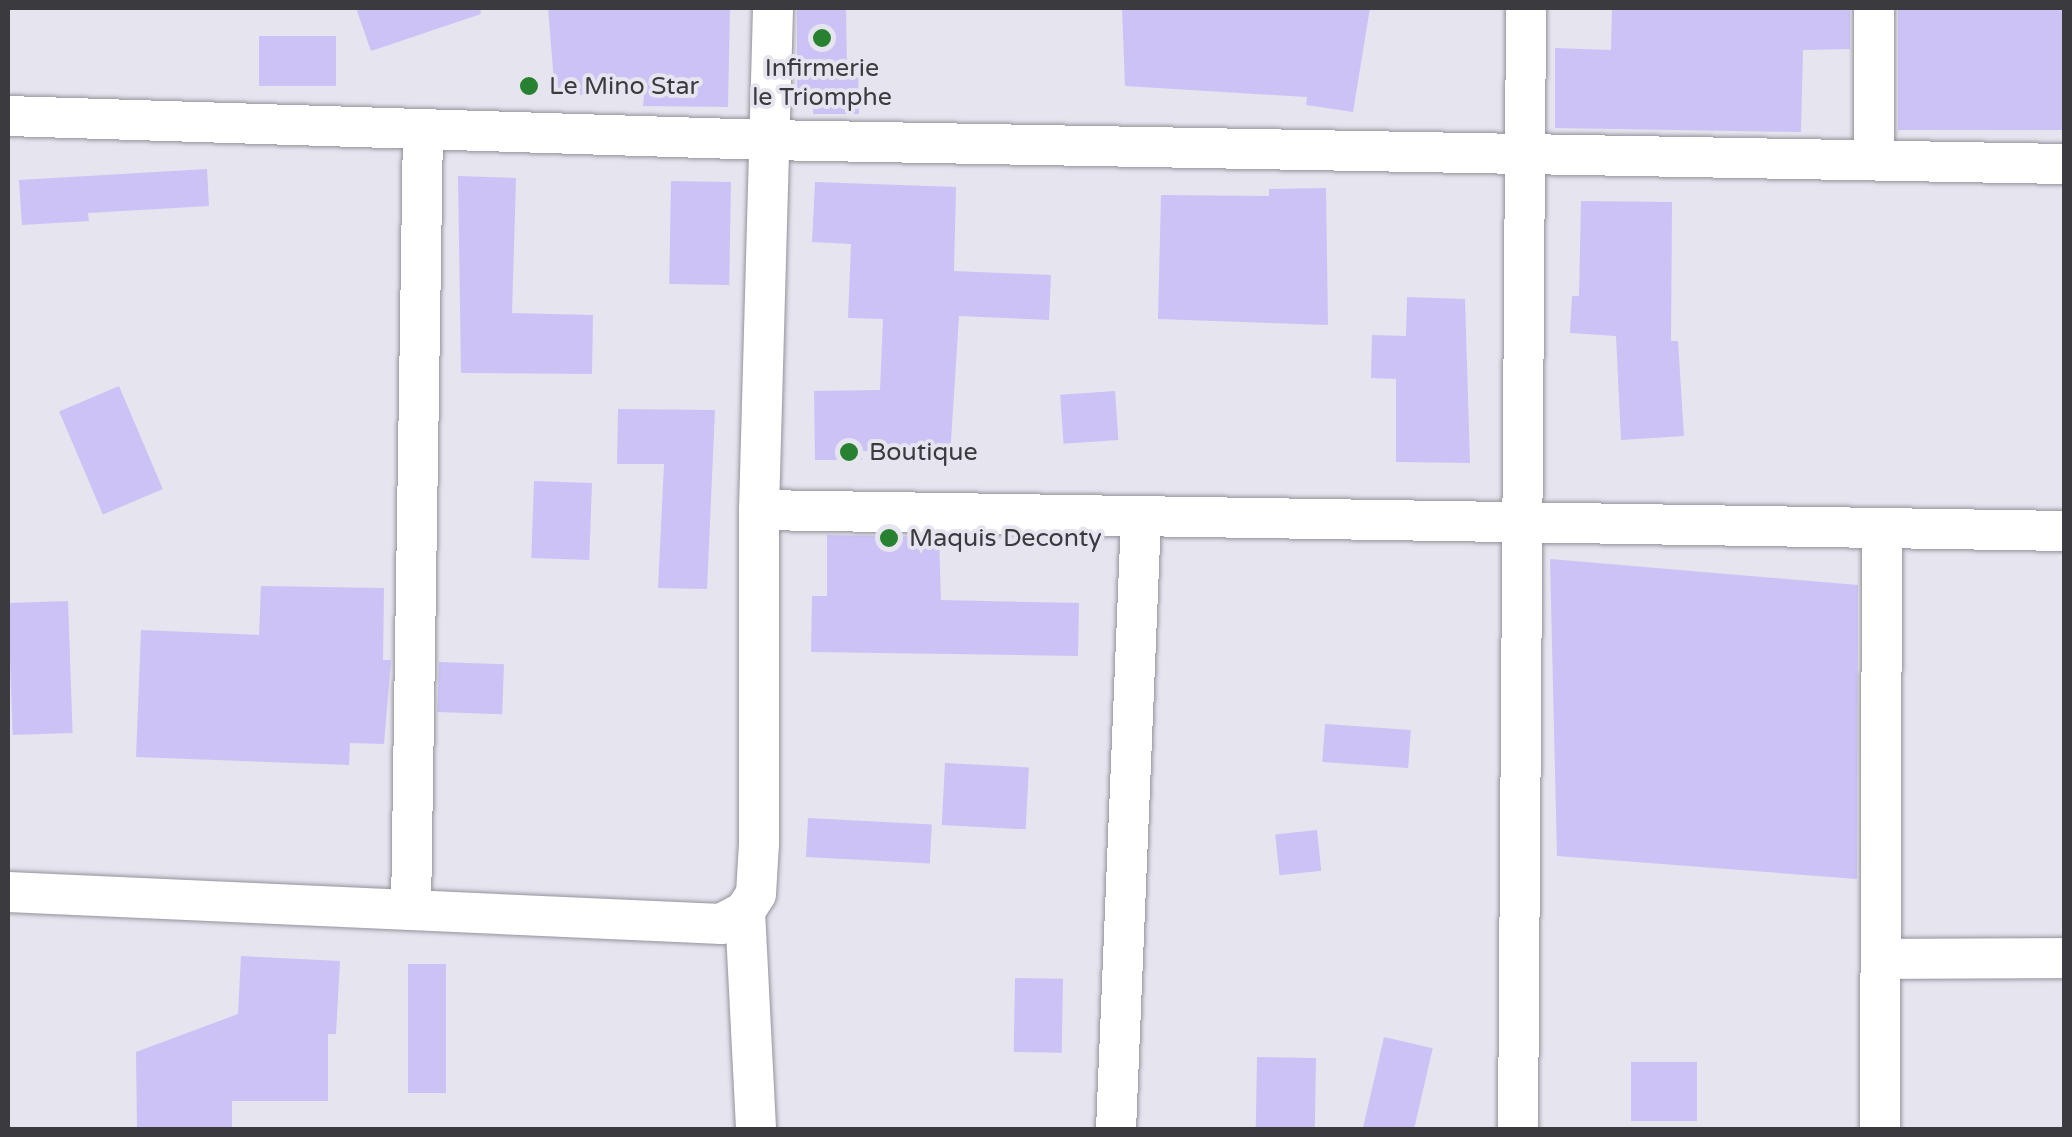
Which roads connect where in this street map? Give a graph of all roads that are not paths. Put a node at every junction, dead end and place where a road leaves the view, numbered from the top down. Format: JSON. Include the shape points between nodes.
{"nodes":[{"id":1,"x":773,"y":8,"type":"edge"},
{"id":2,"x":1526,"y":8,"type":"edge"},
{"id":3,"x":1874,"y":8,"type":"edge"},
{"id":4,"x":8,"y":116,"type":"edge"},
{"id":5,"x":424,"y":130,"type":"junction"},
{"id":6,"x":767,"y":140,"type":"junction"},
{"id":7,"x":1522,"y":156,"type":"junction"},
{"id":8,"x":1874,"y":158,"type":"junction"},
{"id":9,"x":2064,"y":164,"type":"edge"},
{"id":10,"x":759,"y":510,"type":"junction"},
{"id":11,"x":1141,"y":517,"type":"junction"},
{"id":12,"x":1518,"y":524,"type":"junction"},
{"id":13,"x":1882,"y":530,"type":"junction"},
{"id":14,"x":2064,"y":531,"type":"edge"},
{"id":15,"x":8,"y":892,"type":"edge"},
{"id":16,"x":411,"y":910,"type":"junction"},
{"id":17,"x":744,"y":912,"type":"junction"},
{"id":18,"x":2064,"y":958,"type":"edge"},
{"id":19,"x":1884,"y":959,"type":"junction"},
{"id":20,"x":756,"y":1130,"type":"edge"},
{"id":21,"x":1116,"y":1130,"type":"edge"},
{"id":22,"x":1518,"y":1130,"type":"edge"},
{"id":23,"x":1880,"y":1130,"type":"edge"}],
"edges":[{"from":1,"to":6,"type":"street"},
{"from":2,"to":7,"type":"street"},
{"from":3,"to":8,"type":"street"},
{"from":4,"to":5,"type":"street"},
{"from":5,"to":6,"type":"street"},
{"from":5,"to":16,"type":"street"},
{"from":6,"to":7,"type":"street"},
{"from":6,"to":10,"type":"street"},
{"from":7,"to":8,"type":"street"},
{"from":7,"to":12,"type":"street"},
{"from":8,"to":9,"type":"street"},
{"from":10,"to":11,"type":"street"},
{"from":10,"to":17,"type":"street","via":[[759,844],[756,894]]},
{"from":11,"to":12,"type":"street"},
{"from":11,"to":21,"type":"street"},
{"from":12,"to":13,"type":"street"},
{"from":12,"to":22,"type":"street"},
{"from":13,"to":14,"type":"street"},
{"from":13,"to":19,"type":"street"},
{"from":15,"to":16,"type":"street"},
{"from":16,"to":17,"type":"street","via":[[721,924]]},
{"from":17,"to":20,"type":"street"},
{"from":18,"to":19,"type":"street"},
{"from":19,"to":23,"type":"street"}]}
